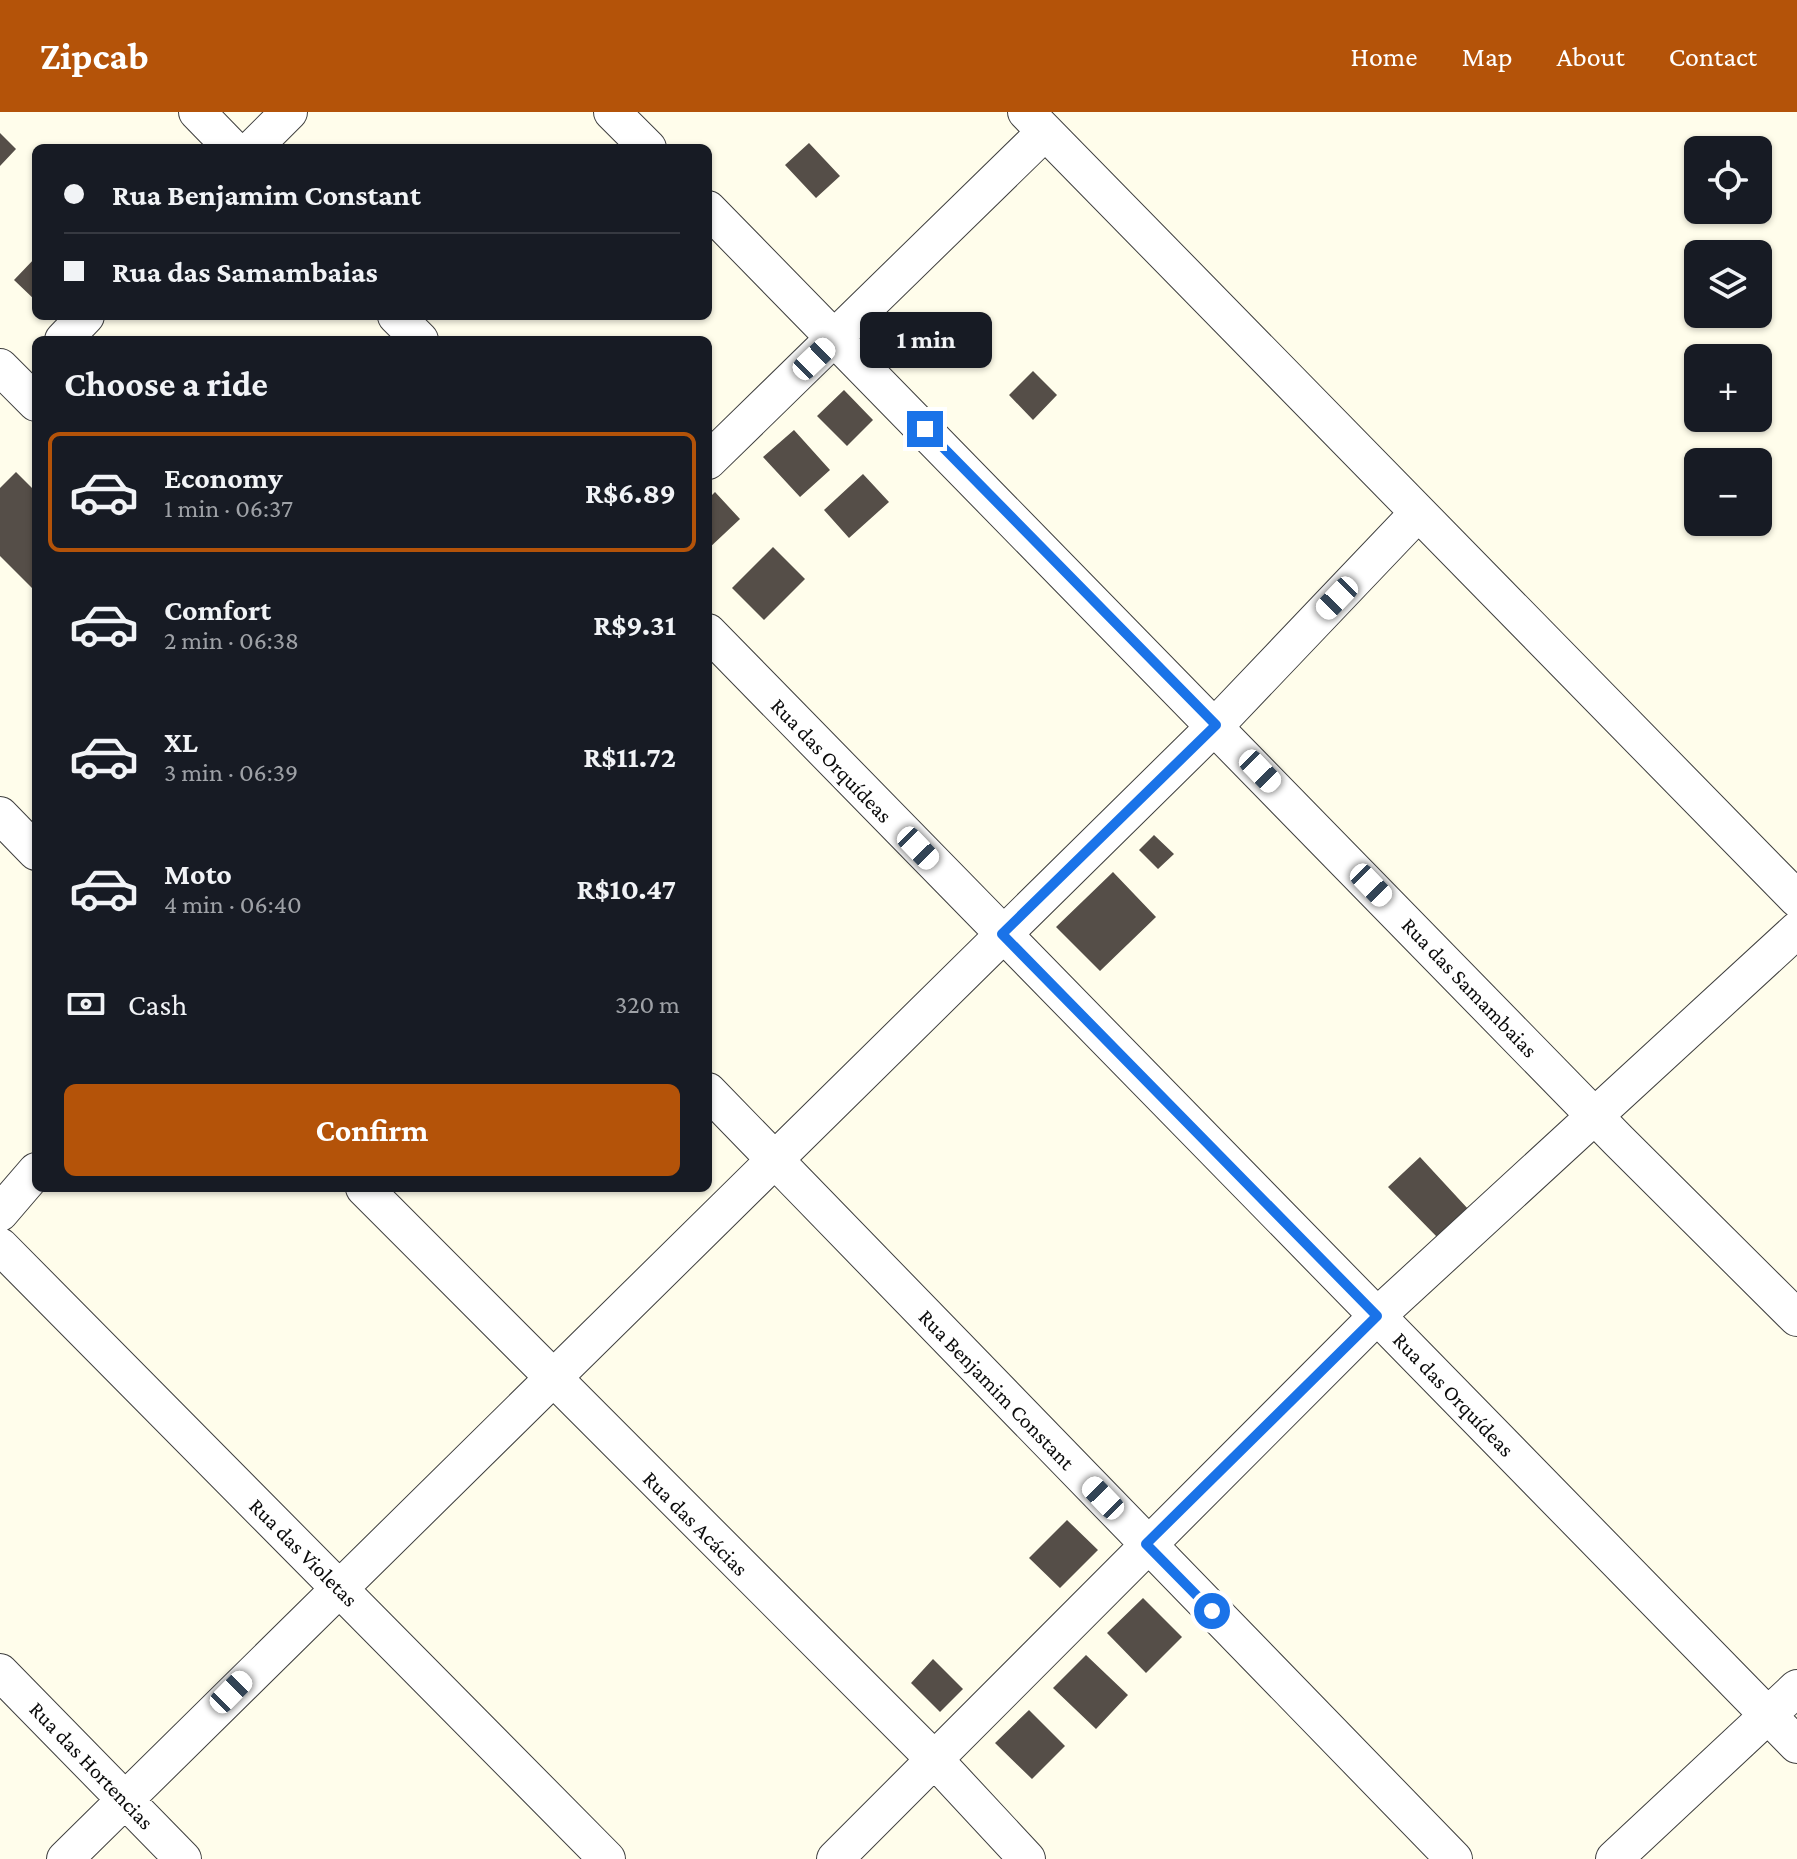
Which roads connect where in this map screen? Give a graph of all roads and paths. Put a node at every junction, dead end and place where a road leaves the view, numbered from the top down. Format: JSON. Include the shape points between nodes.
{"nodes":[{"id":1,"x":197,"y":112,"type":"edge"},
{"id":2,"x":289,"y":112,"type":"edge"},
{"id":3,"x":612,"y":112,"type":"edge"},
{"id":4,"x":1036,"y":122,"type":"edge"},
{"id":5,"x":228,"y":144,"type":"edge"},
{"id":6,"x":257,"y":144,"type":"edge"},
{"id":7,"x":644,"y":144,"type":"edge"},
{"id":8,"x":712,"y":213,"type":"edge"},
{"id":9,"x":82,"y":320,"type":"edge"},
{"id":10,"x":400,"y":320,"type":"edge"},
{"id":11,"x":67,"y":336,"type":"edge"},
{"id":12,"x":416,"y":336,"type":"edge"},
{"id":13,"x":835,"y":338,"type":"junction"},
{"id":14,"x":712,"y":457,"type":"edge"},
{"id":15,"x":1418,"y":513,"type":"junction"},
{"id":16,"x":712,"y":636,"type":"edge"},
{"id":17,"x":1216,"y":725,"type":"junction"},
{"id":18,"x":0,"y":815,"type":"edge"},
{"id":19,"x":32,"y":848,"type":"edge"},
{"id":20,"x":1797,"y":899,"type":"edge"},
{"id":21,"x":1797,"y":930,"type":"edge"},
{"id":22,"x":1002,"y":934,"type":"junction"},
{"id":23,"x":712,"y":1095,"type":"edge"},
{"id":24,"x":1593,"y":1115,"type":"junction"},
{"id":25,"x":775,"y":1159,"type":"junction"},
{"id":26,"x":32,"y":1176,"type":"edge"},
{"id":27,"x":368,"y":1192,"type":"edge"},
{"id":28,"x":0,"y":1213,"type":"edge"},
{"id":29,"x":0,"y":1246,"type":"edge"},
{"id":30,"x":1377,"y":1316,"type":"junction"},
{"id":31,"x":1797,"y":1318,"type":"edge"},
{"id":32,"x":550,"y":1378,"type":"junction"},
{"id":33,"x":1146,"y":1544,"type":"junction"},
{"id":34,"x":338,"y":1586,"type":"junction"},
{"id":35,"x":0,"y":1672,"type":"edge"},
{"id":36,"x":1797,"y":1688,"type":"edge"},
{"id":37,"x":1768,"y":1715,"type":"junction"},
{"id":38,"x":1797,"y":1745,"type":"edge"},
{"id":39,"x":935,"y":1760,"type":"junction"},
{"id":40,"x":124,"y":1798,"type":"junction"},
{"id":41,"x":65,"y":1859,"type":"edge"},
{"id":42,"x":183,"y":1859,"type":"edge"},
{"id":43,"x":607,"y":1859,"type":"edge"},
{"id":44,"x":835,"y":1859,"type":"edge"},
{"id":45,"x":1027,"y":1859,"type":"edge"},
{"id":46,"x":1454,"y":1859,"type":"edge"},
{"id":47,"x":1614,"y":1859,"type":"edge"}],
"edges":[{"from":1,"to":5,"type":"street"},
{"from":2,"to":6,"type":"street"},
{"from":3,"to":7,"type":"street"},
{"from":4,"to":13,"type":"street"},
{"from":4,"to":15,"type":"street"},
{"from":8,"to":13,"type":"street","name":"Rua das Samambaias"},
{"from":9,"to":11,"type":"street"},
{"from":10,"to":12,"type":"street"},
{"from":13,"to":14,"type":"street"},
{"from":13,"to":17,"type":"street","name":"Rua das Samambaias"},
{"from":15,"to":17,"type":"street"},
{"from":15,"to":20,"type":"street"},
{"from":16,"to":22,"type":"street","name":"Rua das Orquídeas"},
{"from":17,"to":22,"type":"street"},
{"from":17,"to":24,"type":"street","name":"Rua das Samambaias"},
{"from":18,"to":19,"type":"street"},
{"from":21,"to":24,"type":"street"},
{"from":22,"to":25,"type":"street"},
{"from":22,"to":30,"type":"street","name":"Rua das Orquídeas"},
{"from":23,"to":25,"type":"street","name":"Rua Benjamim Constant"},
{"from":24,"to":30,"type":"street"},
{"from":24,"to":31,"type":"street","name":"Rua das Samambaias"},
{"from":25,"to":32,"type":"street"},
{"from":25,"to":33,"type":"street","name":"Rua Benjamim Constant"},
{"from":26,"to":28,"type":"street"},
{"from":27,"to":32,"type":"street","name":"Rua das Acácias"},
{"from":29,"to":34,"type":"street","name":"Rua das Violetas"},
{"from":30,"to":33,"type":"street"},
{"from":30,"to":37,"type":"street","name":"Rua das Orquídeas"},
{"from":32,"to":34,"type":"street"},
{"from":32,"to":39,"type":"street","name":"Rua das Acácias"},
{"from":33,"to":39,"type":"street"},
{"from":33,"to":46,"type":"street","name":"Rua Benjamim Constant"},
{"from":34,"to":40,"type":"street"},
{"from":34,"to":43,"type":"street","name":"Rua das Violetas"},
{"from":35,"to":40,"type":"street","name":"Rua das Hortencias"},
{"from":36,"to":37,"type":"street"},
{"from":37,"to":38,"type":"street","name":"Rua das Orquídeas"},
{"from":37,"to":47,"type":"street"},
{"from":39,"to":44,"type":"street"},
{"from":39,"to":45,"type":"street","name":"Rua das Acácias"},
{"from":40,"to":41,"type":"street"},
{"from":40,"to":42,"type":"street","name":"Rua das Hortencias"}]}
